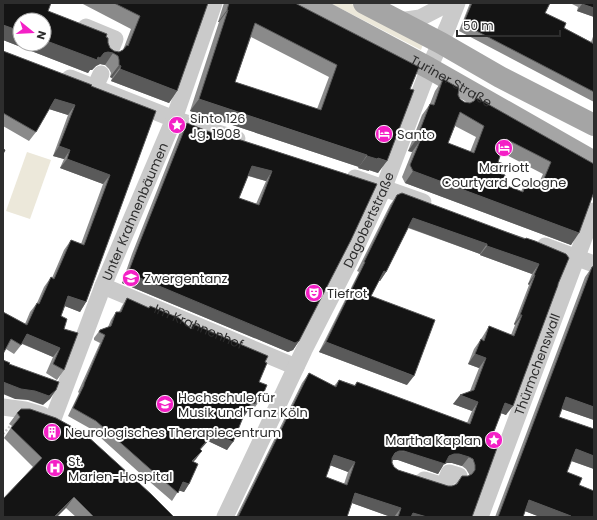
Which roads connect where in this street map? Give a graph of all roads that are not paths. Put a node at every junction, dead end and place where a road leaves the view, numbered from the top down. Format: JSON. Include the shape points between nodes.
{"nodes":[{"id":1,"x":214,"y":3,"type":"edge"},
{"id":2,"x":307,"y":3,"type":"edge"},
{"id":3,"x":364,"y":3,"type":"edge"},
{"id":4,"x":449,"y":3,"type":"edge"},
{"id":5,"x":458,"y":3,"type":"edge"},
{"id":6,"x":399,"y":21,"type":"junction"},
{"id":7,"x":81,"y":24,"type":"edge"},
{"id":8,"x":440,"y":43,"type":"junction"},
{"id":9,"x":109,"y":54,"type":"edge"},
{"id":10,"x":429,"y":68,"type":"junction"},
{"id":11,"x":53,"y":71,"type":"edge"},
{"id":12,"x":174,"y":119,"type":"junction"},
{"id":13,"x":594,"y":125,"type":"edge"},
{"id":14,"x":249,"y":143,"type":"edge"},
{"id":15,"x":594,"y":162,"type":"edge"},
{"id":16,"x":339,"y":173,"type":"edge"},
{"id":17,"x":384,"y":188,"type":"junction"},
{"id":18,"x":435,"y":206,"type":"edge"},
{"id":19,"x":594,"y":211,"type":"edge"},
{"id":20,"x":532,"y":242,"type":"edge"},
{"id":21,"x":576,"y":258,"type":"junction"},
{"id":22,"x":594,"y":264,"type":"edge"},
{"id":23,"x":103,"y":286,"type":"junction"},
{"id":24,"x":296,"y":367,"type":"junction"},
{"id":25,"x":3,"y":407,"type":"edge"},
{"id":26,"x":409,"y":475,"type":"edge"},
{"id":27,"x":459,"y":476,"type":"dead end"},
{"id":28,"x":224,"y":517,"type":"edge"},
{"id":29,"x":480,"y":517,"type":"edge"}],
"edges":[{"from":1,"to":12,"type":"street","name":"Unter Krahnenbäumen"},
{"from":2,"to":10,"type":"main road","name":"Turiner Straße"},
{"from":3,"to":6,"type":"main road"},
{"from":4,"to":6,"type":"street","via":[[420,18]]},
{"from":5,"to":8,"type":"street","name":"Dagobertstraße"},
{"from":6,"to":8,"type":"main road"},
{"from":7,"to":9,"type":"street","via":[[115,40]]},
{"from":8,"to":10,"type":"street","name":"Dagobertstraße"},
{"from":8,"to":13,"type":"main road"},
{"from":10,"to":15,"type":"main road","name":"Turiner Straße","via":[[463,97]]},
{"from":10,"to":17,"type":"street","name":"Dagobertstraße","via":[[425,98],[414,127]]},
{"from":11,"to":12,"type":"street","via":[[98,81]]},
{"from":12,"to":14,"type":"street"},
{"from":12,"to":23,"type":"street","name":"Unter Krahnenbäumen"},
{"from":16,"to":17,"type":"street"},
{"from":17,"to":18,"type":"street"},
{"from":17,"to":24,"type":"street","name":"Dagobertstraße"},
{"from":19,"to":21,"type":"street","name":"Thürmchenswall"},
{"from":20,"to":21,"type":"street"},
{"from":21,"to":22,"type":"street"},
{"from":21,"to":29,"type":"street","name":"Thürmchenswall","via":[[486,485]]},
{"from":23,"to":24,"type":"street","name":"Im Krahnenhof","via":[[197,330]]},
{"from":23,"to":25,"type":"street","name":"Unter Krahnenbäumen","via":[[59,423],[25,410]]},
{"from":24,"to":28,"type":"street","name":"Dagobertstraße"},
{"from":26,"to":27,"type":"street","via":[[444,486],[449,473]]}]}
